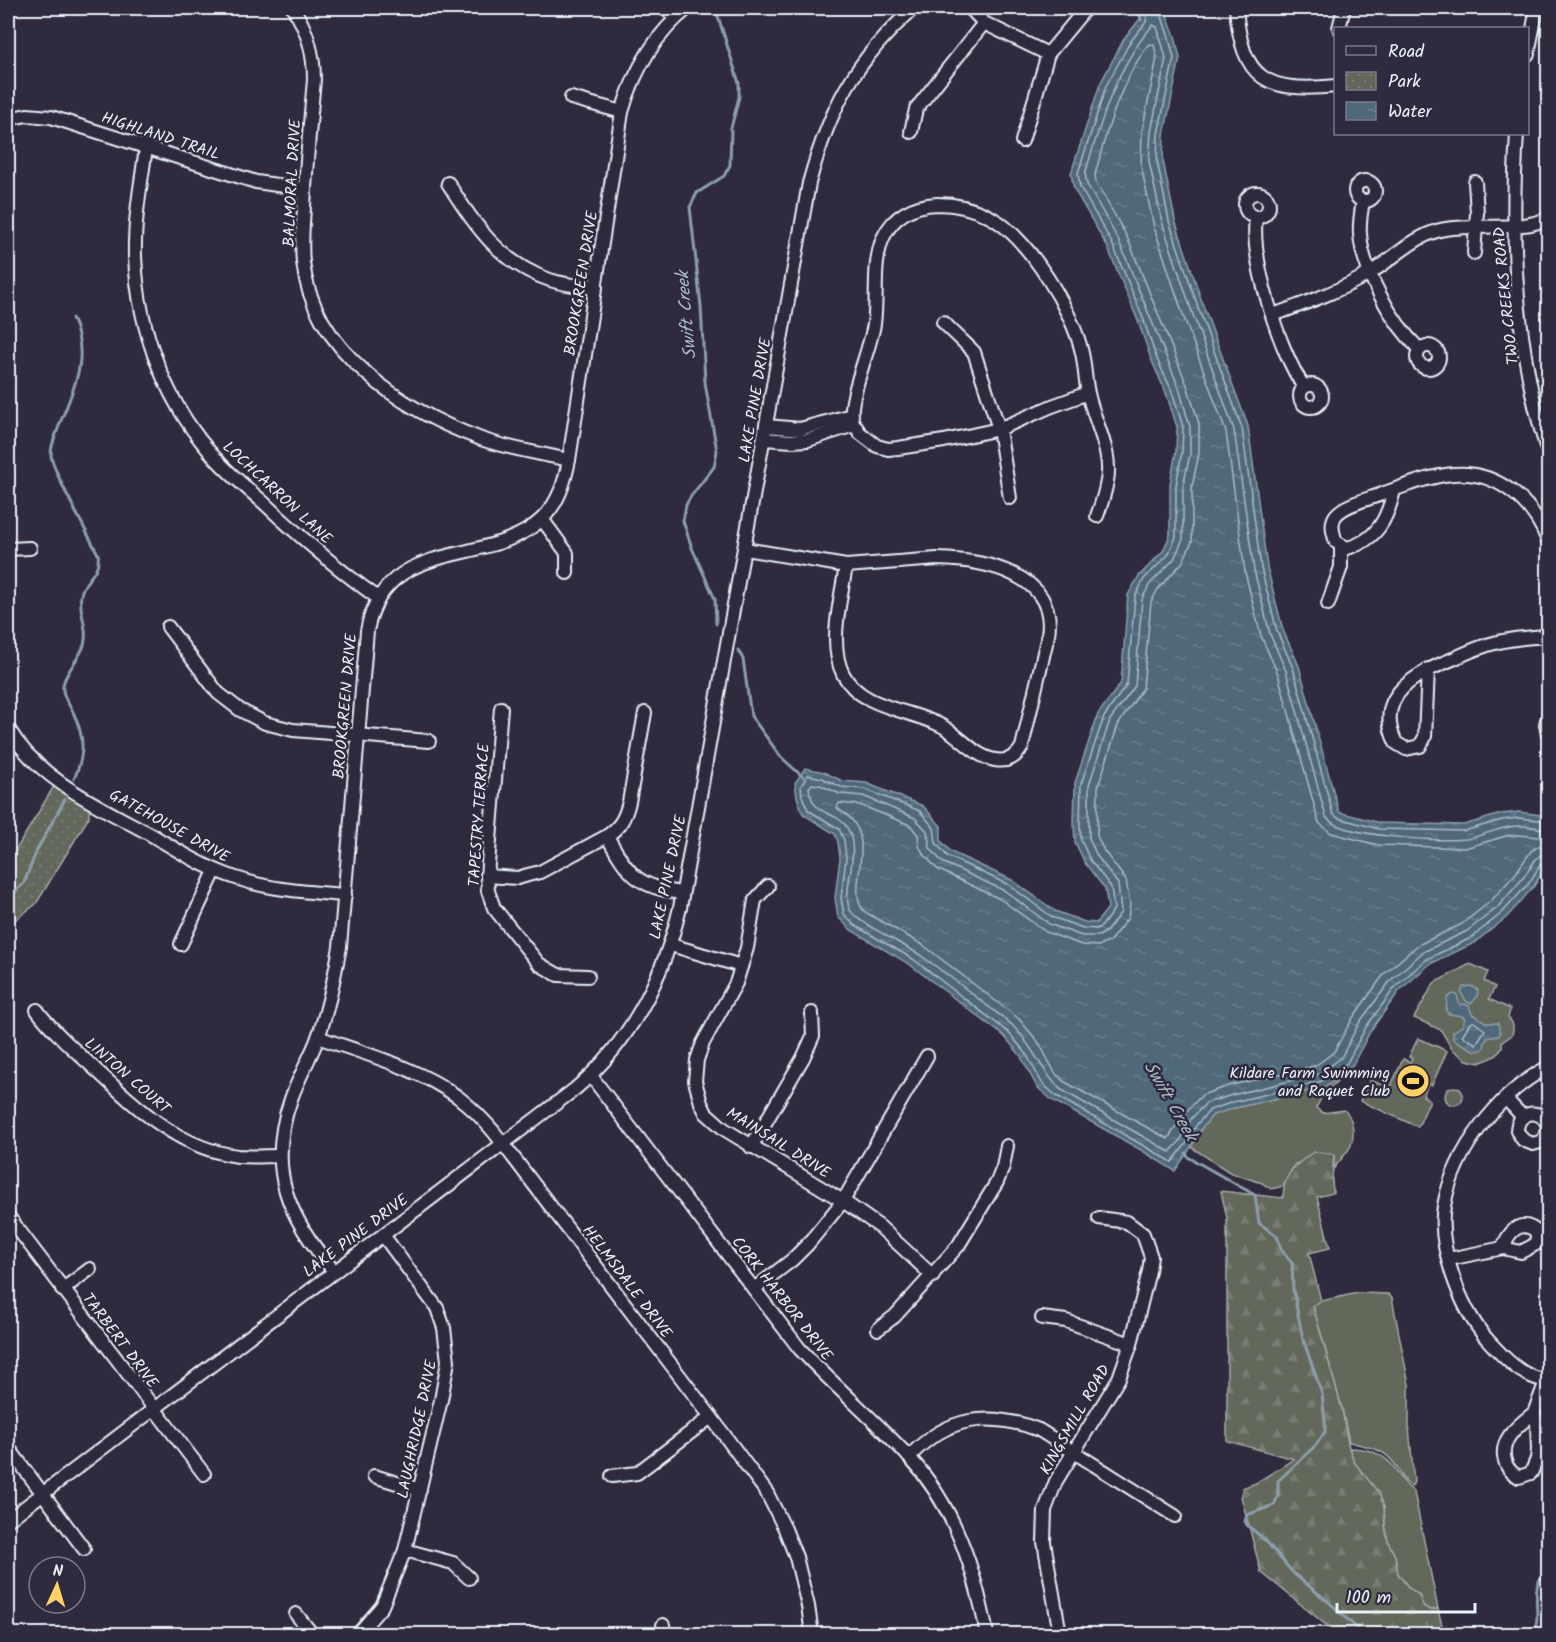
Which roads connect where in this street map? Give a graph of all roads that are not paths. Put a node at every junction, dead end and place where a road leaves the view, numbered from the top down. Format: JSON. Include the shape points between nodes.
{"nodes":[{"id":1,"x":293,"y":8,"type":"edge"},
{"id":2,"x":666,"y":8,"type":"edge"},
{"id":3,"x":688,"y":8,"type":"edge"},
{"id":4,"x":914,"y":8,"type":"edge"},
{"id":5,"x":970,"y":8,"type":"edge"},
{"id":6,"x":1086,"y":8,"type":"edge"},
{"id":7,"x":1236,"y":8,"type":"edge"},
{"id":8,"x":1344,"y":8,"type":"edge"},
{"id":9,"x":1538,"y":8,"type":"edge"},
{"id":10,"x":1548,"y":9,"type":"edge"},
{"id":11,"x":675,"y":18,"type":"junction"},
{"id":12,"x":984,"y":23,"type":"junction"},
{"id":13,"x":1339,"y":27,"type":"edge"},
{"id":14,"x":1529,"y":46,"type":"edge"},
{"id":15,"x":1048,"y":54,"type":"junction"},
{"id":16,"x":1334,"y":86,"type":"edge"},
{"id":17,"x":571,"y":98,"type":"dead end"},
{"id":18,"x":622,"y":112,"type":"junction"},
{"id":19,"x":8,"y":119,"type":"edge"},
{"id":20,"x":911,"y":132,"type":"dead end"},
{"id":21,"x":1517,"y":135,"type":"edge"},
{"id":22,"x":1022,"y":141,"type":"dead end"},
{"id":23,"x":146,"y":148,"type":"junction"},
{"id":24,"x":1475,"y":182,"type":"dead end"},
{"id":25,"x":448,"y":183,"type":"dead end"},
{"id":26,"x":305,"y":189,"type":"junction"},
{"id":27,"x":1363,"y":201,"type":"dead end"},
{"id":28,"x":1256,"y":217,"type":"dead end"},
{"id":29,"x":1548,"y":218,"type":"edge"},
{"id":30,"x":1513,"y":225,"type":"junction"},
{"id":31,"x":1474,"y":226,"type":"junction"},
{"id":32,"x":1474,"y":253,"type":"dead end"},
{"id":33,"x":1370,"y":273,"type":"junction"},
{"id":34,"x":596,"y":288,"type":"junction"},
{"id":35,"x":1273,"y":315,"type":"junction"},
{"id":36,"x":943,"y":322,"type":"dead end"},
{"id":37,"x":1419,"y":349,"type":"dead end"},
{"id":38,"x":1304,"y":387,"type":"dead end"},
{"id":39,"x":1088,"y":393,"type":"junction"},
{"id":40,"x":853,"y":420,"type":"junction"},
{"id":41,"x":767,"y":426,"type":"junction"},
{"id":42,"x":999,"y":429,"type":"junction"},
{"id":43,"x":764,"y":439,"type":"junction"},
{"id":44,"x":1548,"y":453,"type":"edge"},
{"id":45,"x":569,"y":460,"type":"junction"},
{"id":46,"x":1394,"y":490,"type":"junction"},
{"id":47,"x":1010,"y":498,"type":"dead end"},
{"id":48,"x":1097,"y":516,"type":"dead end"},
{"id":49,"x":543,"y":519,"type":"junction"},
{"id":50,"x":1548,"y":541,"type":"edge"},
{"id":51,"x":1341,"y":546,"type":"junction"},
{"id":52,"x":30,"y":548,"type":"dead end"},
{"id":53,"x":8,"y":549,"type":"edge"},
{"id":54,"x":745,"y":549,"type":"junction"},
{"id":55,"x":846,"y":566,"type":"junction"},
{"id":56,"x":567,"y":573,"type":"dead end"},
{"id":57,"x":378,"y":598,"type":"junction"},
{"id":58,"x":1328,"y":604,"type":"dead end"},
{"id":59,"x":168,"y":627,"type":"dead end"},
{"id":60,"x":1548,"y":636,"type":"edge"},
{"id":61,"x":1428,"y":669,"type":"junction"},
{"id":62,"x":501,"y":708,"type":"dead end"},
{"id":63,"x":645,"y":713,"type":"dead end"},
{"id":64,"x":1548,"y":717,"type":"edge"},
{"id":65,"x":1548,"y":734,"type":"edge"},
{"id":66,"x":357,"y":736,"type":"junction"},
{"id":67,"x":10,"y":737,"type":"edge"},
{"id":68,"x":429,"y":741,"type":"dead end"},
{"id":69,"x":607,"y":836,"type":"junction"},
{"id":70,"x":215,"y":870,"type":"junction"},
{"id":71,"x":487,"y":876,"type":"junction"},
{"id":72,"x":768,"y":886,"type":"dead end"},
{"id":73,"x":682,"y":893,"type":"junction"},
{"id":74,"x":345,"y":895,"type":"junction"},
{"id":75,"x":181,"y":944,"type":"dead end"},
{"id":76,"x":670,"y":945,"type":"junction"},
{"id":77,"x":741,"y":966,"type":"junction"},
{"id":78,"x":588,"y":976,"type":"dead end"},
{"id":79,"x":37,"y":1010,"type":"dead end"},
{"id":80,"x":812,"y":1013,"type":"dead end"},
{"id":81,"x":318,"y":1038,"type":"junction"},
{"id":82,"x":927,"y":1056,"type":"dead end"},
{"id":83,"x":1548,"y":1067,"type":"edge"},
{"id":84,"x":591,"y":1076,"type":"junction"},
{"id":85,"x":1506,"y":1099,"type":"junction"},
{"id":86,"x":1523,"y":1117,"type":"junction"},
{"id":87,"x":1548,"y":1128,"type":"edge"},
{"id":88,"x":503,"y":1143,"type":"junction"},
{"id":89,"x":1007,"y":1146,"type":"dead end"},
{"id":90,"x":751,"y":1147,"type":"junction"},
{"id":91,"x":279,"y":1156,"type":"junction"},
{"id":92,"x":843,"y":1201,"type":"junction"},
{"id":93,"x":8,"y":1216,"type":"edge"},
{"id":94,"x":1099,"y":1218,"type":"dead end"},
{"id":95,"x":383,"y":1235,"type":"junction"},
{"id":96,"x":1503,"y":1248,"type":"dead end"},
{"id":97,"x":1449,"y":1259,"type":"junction"},
{"id":98,"x":90,"y":1269,"type":"dead end"},
{"id":99,"x":334,"y":1271,"type":"junction"},
{"id":100,"x":933,"y":1276,"type":"junction"},
{"id":101,"x":754,"y":1289,"type":"junction"},
{"id":102,"x":62,"y":1290,"type":"junction"},
{"id":103,"x":1041,"y":1318,"type":"dead end"},
{"id":104,"x":878,"y":1329,"type":"dead end"},
{"id":105,"x":1131,"y":1344,"type":"junction"},
{"id":106,"x":1547,"y":1381,"type":"edge"},
{"id":107,"x":153,"y":1409,"type":"junction"},
{"id":108,"x":1534,"y":1413,"type":"junction"},
{"id":109,"x":711,"y":1417,"type":"junction"},
{"id":110,"x":8,"y":1447,"type":"edge"},
{"id":111,"x":1075,"y":1451,"type":"junction"},
{"id":112,"x":909,"y":1457,"type":"junction"},
{"id":113,"x":204,"y":1474,"type":"dead end"},
{"id":114,"x":374,"y":1476,"type":"dead end"},
{"id":115,"x":612,"y":1476,"type":"dead end"},
{"id":116,"x":420,"y":1490,"type":"junction"},
{"id":117,"x":43,"y":1493,"type":"junction"},
{"id":118,"x":1175,"y":1516,"type":"dead end"},
{"id":119,"x":8,"y":1520,"type":"edge"},
{"id":120,"x":84,"y":1549,"type":"dead end"},
{"id":121,"x":405,"y":1550,"type":"junction"},
{"id":122,"x":469,"y":1578,"type":"dead end"},
{"id":123,"x":296,"y":1614,"type":"dead end"},
{"id":124,"x":312,"y":1635,"type":"edge"},
{"id":125,"x":358,"y":1635,"type":"edge"},
{"id":126,"x":812,"y":1635,"type":"edge"},
{"id":127,"x":987,"y":1635,"type":"edge"},
{"id":128,"x":1060,"y":1635,"type":"edge"}],
"edges":[{"from":1,"to":26,"type":"street","name":"BALMORAL DRIVE","via":[[309,39],[314,67]]},
{"from":2,"to":11,"type":"street"},
{"from":3,"to":11,"type":"street","name":"BROOKGREEN DRIVE"},
{"from":4,"to":41,"type":"street","name":"LAKE PINE DRIVE","via":[[860,65],[821,142],[809,183]]},
{"from":5,"to":12,"type":"street"},
{"from":6,"to":15,"type":"street"},
{"from":7,"to":16,"type":"street","via":[[1240,39],[1257,73],[1287,87]]},
{"from":8,"to":13,"type":"street"},
{"from":9,"to":10,"type":"street"},
{"from":9,"to":14,"type":"street"},
{"from":11,"to":18,"type":"street","name":"BROOKGREEN DRIVE","via":[[642,60]]},
{"from":12,"to":15,"type":"street"},
{"from":12,"to":20,"type":"street","via":[[915,109]]},
{"from":15,"to":22,"type":"street"},
{"from":17,"to":18,"type":"street"},
{"from":18,"to":34,"type":"street","name":"BROOKGREEN DRIVE"},
{"from":19,"to":23,"type":"street","name":"HIGHLAND TRAIL","via":[[27,115],[51,117]]},
{"from":21,"to":30,"type":"street","name":"TWO CREEKS ROAD"},
{"from":23,"to":26,"type":"street","name":"HIGHLAND TRAIL","via":[[256,182]]},
{"from":23,"to":57,"type":"street","name":"LOCHCARRON LANE","via":[[136,229],[138,287],[147,334],[174,400],[228,470],[312,548]]},
{"from":24,"to":31,"type":"street"},
{"from":25,"to":34,"type":"street","via":[[487,239],[508,259],[549,280]]},
{"from":26,"to":45,"type":"street","name":"BALMORAL DRIVE","via":[[302,242],[306,276],[321,319],[345,352],[391,391],[428,415],[482,439]]},
{"from":27,"to":33,"type":"street","via":[[1360,234]]},
{"from":28,"to":35,"type":"street","via":[[1257,256]]},
{"from":29,"to":30,"type":"street","via":[[1540,223]]},
{"from":30,"to":31,"type":"street"},
{"from":30,"to":44,"type":"street","name":"TWO CREEKS ROAD","via":[[1520,320]]},
{"from":31,"to":32,"type":"street"},
{"from":31,"to":33,"type":"street","via":[[1432,232]]},
{"from":33,"to":35,"type":"street"},
{"from":33,"to":37,"type":"street","via":[[1396,321]]},
{"from":34,"to":45,"type":"street","name":"BROOKGREEN DRIVE"},
{"from":35,"to":38,"type":"street"},
{"from":36,"to":42,"type":"street","via":[[974,352]]},
{"from":39,"to":40,"type":"street","via":[[1082,353],[1062,303],[1015,236],[975,210],[930,205],[895,220],[882,241],[874,324]]},
{"from":39,"to":42,"type":"street"},
{"from":39,"to":48,"type":"street","via":[[1108,461],[1108,480]]},
{"from":40,"to":41,"type":"street","via":[[800,429]]},
{"from":40,"to":42,"type":"street","via":[[867,439],[888,449]]},
{"from":40,"to":43,"type":"street","via":[[808,440]]},
{"from":41,"to":43,"type":"street","name":"LAKE PINE DRIVE"},
{"from":42,"to":47,"type":"street"},
{"from":43,"to":54,"type":"street","name":"LAKE PINE DRIVE"},
{"from":45,"to":49,"type":"street","name":"BROOKGREEN DRIVE","via":[[562,488]]},
{"from":46,"to":50,"type":"street","via":[[1444,475],[1466,474],[1491,481],[1525,501]]},
{"from":46,"to":51,"type":"street","via":[[1389,512],[1376,532],[1353,547]]},
{"from":46,"to":51,"type":"street","via":[[1339,512],[1333,532]]},
{"from":49,"to":56,"type":"street","via":[[567,553]]},
{"from":49,"to":57,"type":"street","name":"BROOKGREEN DRIVE","via":[[500,542],[428,560],[390,584]]},
{"from":51,"to":58,"type":"street","via":[[1341,567]]},
{"from":52,"to":53,"type":"street"},
{"from":54,"to":55,"type":"street"},
{"from":54,"to":73,"type":"street","name":"LAKE PINE DRIVE"},
{"from":55,"to":55,"type":"street","via":[[954,559],[1004,571],[1038,591],[1050,624],[1022,747],[1016,755],[1006,760],[991,759],[940,725],[875,702],[851,686],[837,660],[835,640]]},
{"from":57,"to":66,"type":"street","name":"BROOKGREEN DRIVE","via":[[367,631]]},
{"from":59,"to":66,"type":"street","via":[[218,693],[240,710],[279,727]]},
{"from":60,"to":61,"type":"street","via":[[1485,645]]},
{"from":61,"to":61,"type":"street","via":[[1405,684],[1392,702],[1391,729],[1401,747],[1420,746],[1425,737]]},
{"from":62,"to":71,"type":"street","name":"TAPESTRY TERRACE"},
{"from":63,"to":69,"type":"street","via":[[626,813],[621,824]]},
{"from":64,"to":65,"type":"street"},
{"from":66,"to":68,"type":"street"},
{"from":66,"to":74,"type":"street","name":"BROOKGREEN DRIVE"},
{"from":67,"to":70,"type":"street","name":"GATEHOUSE DRIVE","via":[[33,761],[64,784]]},
{"from":69,"to":71,"type":"street","via":[[540,872],[518,878]]},
{"from":69,"to":73,"type":"street","via":[[624,866],[638,879],[650,886]]},
{"from":70,"to":74,"type":"street","name":"GATEHOUSE DRIVE","via":[[260,885]]},
{"from":70,"to":75,"type":"street"},
{"from":71,"to":78,"type":"street","name":"TAPESTRY TERRACE","via":[[494,908],[539,964],[558,975]]},
{"from":72,"to":77,"type":"street","name":"MAINSAIL DRIVE","via":[[755,900]]},
{"from":73,"to":76,"type":"street","name":"LAKE PINE DRIVE"},
{"from":74,"to":81,"type":"street","name":"BROOKGREEN DRIVE","via":[[337,962]]},
{"from":76,"to":77,"type":"street"},
{"from":76,"to":84,"type":"street","name":"LAKE PINE DRIVE","via":[[639,1013]]},
{"from":77,"to":90,"type":"street","name":"MAINSAIL DRIVE","via":[[703,1043],[695,1081],[706,1113]]},
{"from":79,"to":91,"type":"street","name":"LINTON COURT","via":[[126,1099],[168,1131],[227,1154]]},
{"from":80,"to":90,"type":"street","via":[[813,1036],[803,1058]]},
{"from":81,"to":88,"type":"street","name":"HELMSDALE DRIVE","via":[[408,1070],[448,1091],[472,1108]]},
{"from":81,"to":91,"type":"street","name":"BROOKGREEN DRIVE","via":[[291,1099]]},
{"from":82,"to":92,"type":"street"},
{"from":83,"to":85,"type":"street"},
{"from":84,"to":88,"type":"street","name":"LAKE PINE DRIVE"},
{"from":84,"to":101,"type":"street","name":"CORK HARBOR DRIVE"},
{"from":85,"to":86,"type":"street"},
{"from":85,"to":97,"type":"street","via":[[1486,1119],[1451,1183],[1443,1220]]},
{"from":86,"to":87,"type":"street","via":[[1541,1115]]},
{"from":86,"to":87,"type":"street","via":[[1517,1131],[1527,1143],[1543,1141]]},
{"from":88,"to":95,"type":"street","name":"LAKE PINE DRIVE"},
{"from":88,"to":109,"type":"street","name":"HELMSDALE DRIVE"},
{"from":89,"to":100,"type":"street","via":[[997,1182],[958,1246]]},
{"from":90,"to":92,"type":"street","name":"MAINSAIL DRIVE"},
{"from":91,"to":99,"type":"street","name":"BROOKGREEN DRIVE","via":[[296,1220]]},
{"from":92,"to":100,"type":"street","name":"MAINSAIL DRIVE","via":[[880,1227]]},
{"from":92,"to":101,"type":"street","via":[[792,1260]]},
{"from":93,"to":102,"type":"street","name":"TARBERT DRIVE"},
{"from":94,"to":105,"type":"street","name":"KINGSMILL ROAD","via":[[1127,1222],[1143,1234],[1149,1246],[1149,1271]]},
{"from":95,"to":99,"type":"street","name":"LAKE PINE DRIVE"},
{"from":95,"to":116,"type":"street","name":"LAUGHRIDGE DRIVE","via":[[434,1303],[448,1348],[447,1375]]},
{"from":96,"to":97,"type":"street"},
{"from":97,"to":106,"type":"street","via":[[1461,1296],[1482,1332],[1517,1368]]},
{"from":98,"to":102,"type":"street","name":"TARBERT DRIVE"},
{"from":99,"to":107,"type":"street","name":"LAKE PINE DRIVE"},
{"from":100,"to":104,"type":"street"},
{"from":101,"to":112,"type":"street","name":"CORK HARBOR DRIVE","via":[[817,1368]]},
{"from":102,"to":107,"type":"street","name":"TARBERT DRIVE"},
{"from":103,"to":105,"type":"street","via":[[1066,1321]]},
{"from":105,"to":111,"type":"street","name":"KINGSMILL ROAD","via":[[1119,1378]]},
{"from":106,"to":108,"type":"street"},
{"from":107,"to":113,"type":"street","name":"TARBERT DRIVE"},
{"from":107,"to":117,"type":"street","name":"LAKE PINE DRIVE"},
{"from":108,"to":108,"type":"street","via":[[1537,1459],[1531,1473],[1520,1477],[1508,1468],[1504,1447],[1511,1434]]},
{"from":109,"to":115,"type":"street","via":[[637,1473]]},
{"from":109,"to":126,"type":"street","name":"HELMSDALE DRIVE","via":[[761,1485],[785,1529],[803,1582]]},
{"from":110,"to":117,"type":"street"},
{"from":111,"to":112,"type":"street","via":[[1020,1422],[987,1418],[946,1428]]},
{"from":111,"to":118,"type":"street"},
{"from":111,"to":128,"type":"street","name":"KINGSMILL ROAD","via":[[1056,1481],[1043,1525]]},
{"from":112,"to":127,"type":"street","name":"CORK HARBOR DRIVE","via":[[928,1481],[962,1540]]},
{"from":114,"to":116,"type":"street"},
{"from":116,"to":121,"type":"street","name":"LAUGHRIDGE DRIVE"},
{"from":117,"to":119,"type":"street","name":"LAKE PINE DRIVE"},
{"from":117,"to":120,"type":"street"},
{"from":121,"to":122,"type":"street","via":[[453,1563]]},
{"from":121,"to":125,"type":"street","name":"LAUGHRIDGE DRIVE","via":[[382,1606]]},
{"from":123,"to":124,"type":"street"}]}
